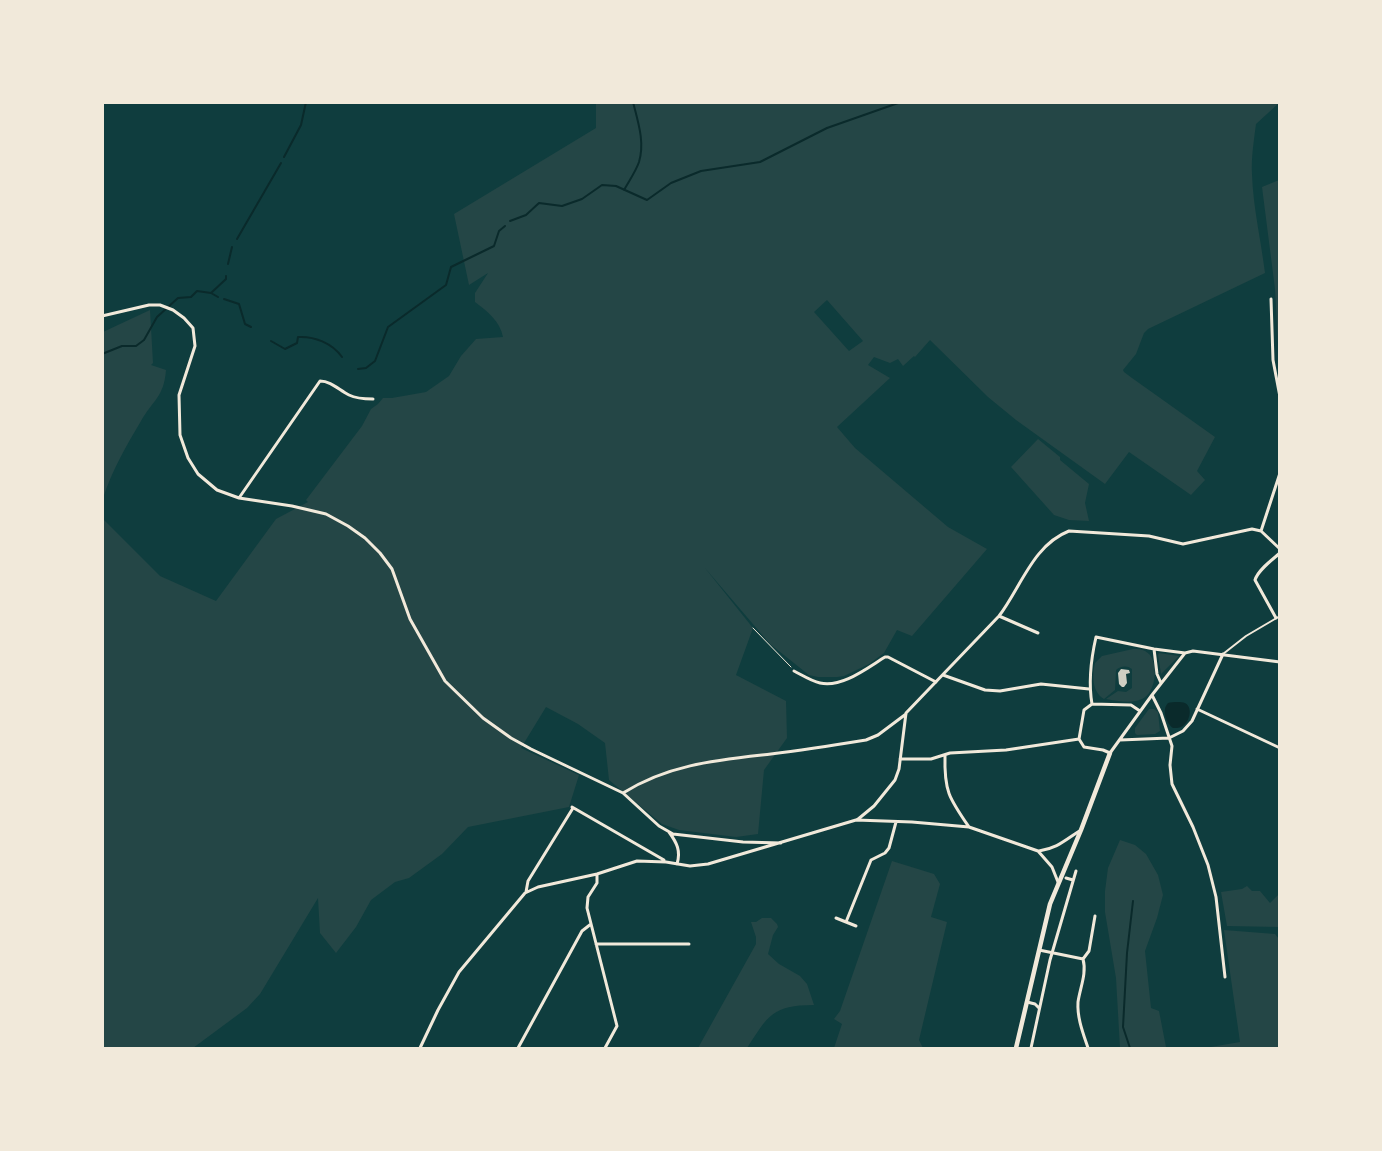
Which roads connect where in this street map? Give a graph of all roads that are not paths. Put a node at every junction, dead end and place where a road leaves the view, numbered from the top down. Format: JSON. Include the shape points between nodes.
{"nodes":[{"id":1,"x":1271,"y":299,"type":"dead end"},
{"id":2,"x":102,"y":316,"type":"edge"},
{"id":3,"x":1280,"y":396,"type":"edge"},
{"id":4,"x":373,"y":400,"type":"dead end"},
{"id":5,"x":1280,"y":472,"type":"edge"},
{"id":6,"x":239,"y":498,"type":"junction"},
{"id":7,"x":1260,"y":531,"type":"junction"},
{"id":8,"x":1280,"y":542,"type":"edge"},
{"id":9,"x":1275,"y":544,"type":"junction"},
{"id":10,"x":1280,"y":548,"type":"edge"},
{"id":11,"x":1280,"y":553,"type":"edge"},
{"id":12,"x":999,"y":616,"type":"junction"},
{"id":13,"x":1278,"y":617,"type":"edge"},
{"id":14,"x":1038,"y":633,"type":"dead end"},
{"id":15,"x":1154,"y":649,"type":"junction"},
{"id":16,"x":1185,"y":653,"type":"junction"},
{"id":17,"x":1223,"y":654,"type":"junction"},
{"id":18,"x":1280,"y":662,"type":"edge"},
{"id":19,"x":794,"y":671,"type":"road end"},
{"id":20,"x":943,"y":675,"type":"junction"},
{"id":21,"x":936,"y":682,"type":"junction"},
{"id":22,"x":1161,"y":683,"type":"junction"},
{"id":23,"x":1089,"y":689,"type":"junction"},
{"id":24,"x":1152,"y":695,"type":"junction"},
{"id":25,"x":1092,"y":704,"type":"junction"},
{"id":26,"x":1197,"y":709,"type":"junction"},
{"id":27,"x":1140,"y":711,"type":"junction"},
{"id":28,"x":906,"y":713,"type":"junction"},
{"id":29,"x":1168,"y":738,"type":"junction"},
{"id":30,"x":1079,"y":739,"type":"junction"},
{"id":31,"x":1120,"y":740,"type":"junction"},
{"id":32,"x":1280,"y":748,"type":"edge"},
{"id":33,"x":1110,"y":753,"type":"junction"},
{"id":34,"x":945,"y":755,"type":"junction"},
{"id":35,"x":900,"y":759,"type":"junction"},
{"id":36,"x":623,"y":793,"type":"junction"},
{"id":37,"x":856,"y":820,"type":"junction"},
{"id":38,"x":896,"y":822,"type":"junction"},
{"id":39,"x":969,"y":828,"type":"junction"},
{"id":40,"x":1081,"y":830,"type":"junction"},
{"id":41,"x":669,"y":832,"type":"junction"},
{"id":42,"x":781,"y":843,"type":"junction"},
{"id":43,"x":1038,"y":851,"type":"junction"},
{"id":44,"x":666,"y":862,"type":"junction"},
{"id":45,"x":677,"y":864,"type":"junction"},
{"id":46,"x":1076,"y":871,"type":"dead end"},
{"id":47,"x":597,"y":874,"type":"junction"},
{"id":48,"x":1066,"y":878,"type":"dead end"},
{"id":49,"x":1073,"y":880,"type":"junction"},
{"id":50,"x":1058,"y":882,"type":"junction"},
{"id":51,"x":526,"y":893,"type":"junction"},
{"id":52,"x":1095,"y":916,"type":"dead end"},
{"id":53,"x":836,"y":918,"type":"dead end"},
{"id":54,"x":846,"y":922,"type":"junction"},
{"id":55,"x":591,"y":924,"type":"junction"},
{"id":56,"x":856,"y":926,"type":"dead end"},
{"id":57,"x":596,"y":944,"type":"junction"},
{"id":58,"x":689,"y":944,"type":"dead end"},
{"id":59,"x":1038,"y":950,"type":"junction"},
{"id":60,"x":1052,"y":953,"type":"junction"},
{"id":61,"x":1083,"y":959,"type":"junction"},
{"id":62,"x":1225,"y":977,"type":"dead end"},
{"id":63,"x":1026,"y":1002,"type":"junction"},
{"id":64,"x":1040,"y":1008,"type":"junction"},
{"id":65,"x":420,"y":1048,"type":"edge"},
{"id":66,"x":518,"y":1048,"type":"edge"},
{"id":67,"x":605,"y":1048,"type":"edge"},
{"id":68,"x":1016,"y":1048,"type":"edge"},
{"id":69,"x":1031,"y":1048,"type":"edge"},
{"id":70,"x":1088,"y":1048,"type":"edge"}],
"edges":[{"from":1,"to":3,"type":"street","via":[[1273,360]]},
{"from":2,"to":6,"type":"street","via":[[160,305],[184,318],[193,328],[196,346],[179,395],[180,435],[198,474],[217,490]]},
{"from":4,"to":6,"type":"street","via":[[350,396],[326,381],[320,381]]},
{"from":5,"to":7,"type":"street"},
{"from":6,"to":36,"type":"street","via":[[326,514],[365,538],[392,569],[410,619],[445,681],[483,718],[524,745]]},
{"from":7,"to":9,"type":"street"},
{"from":7,"to":12,"type":"street","via":[[1248,530],[1183,544],[1149,536],[1069,531],[1053,540],[1032,562]]},
{"from":8,"to":9,"type":"street"},
{"from":9,"to":10,"type":"street"},
{"from":11,"to":13,"type":"street","via":[[1254,580]]},
{"from":12,"to":14,"type":"street"},
{"from":12,"to":20,"type":"street"},
{"from":13,"to":17,"type":"lane"},
{"from":15,"to":16,"type":"street"},
{"from":15,"to":22,"type":"street"},
{"from":15,"to":23,"type":"street","via":[[1096,637]]},
{"from":16,"to":17,"type":"street","via":[[1193,650]]},
{"from":16,"to":22,"type":"street"},
{"from":17,"to":18,"type":"street"},
{"from":17,"to":26,"type":"street"},
{"from":19,"to":21,"type":"street","via":[[820,683],[835,683],[888,657]]},
{"from":20,"to":21,"type":"street"},
{"from":20,"to":23,"type":"street","via":[[986,690],[1000,691],[1041,684]]},
{"from":21,"to":28,"type":"street"},
{"from":22,"to":24,"type":"street"},
{"from":23,"to":25,"type":"street"},
{"from":24,"to":27,"type":"street"},
{"from":24,"to":29,"type":"street"},
{"from":25,"to":27,"type":"street","via":[[1131,705]]},
{"from":25,"to":30,"type":"street","via":[[1084,710]]},
{"from":26,"to":29,"type":"street","via":[[1183,731]]},
{"from":26,"to":32,"type":"street"},
{"from":27,"to":31,"type":"street"},
{"from":28,"to":35,"type":"street"},
{"from":28,"to":36,"type":"street","via":[[878,735],[866,740],[725,758],[674,770],[639,783]]},
{"from":29,"to":31,"type":"street"},
{"from":29,"to":62,"type":"street","via":[[1172,746],[1172,784],[1193,827],[1216,897]]},
{"from":30,"to":33,"type":"street","via":[[1084,747]]},
{"from":30,"to":34,"type":"street"},
{"from":31,"to":33,"type":"street"},
{"from":33,"to":40,"type":"street"},
{"from":34,"to":35,"type":"street","via":[[932,759]]},
{"from":34,"to":39,"type":"street","via":[[945,784]]},
{"from":35,"to":37,"type":"street","via":[[895,780],[887,792]]},
{"from":36,"to":41,"type":"street"},
{"from":37,"to":38,"type":"street"},
{"from":37,"to":42,"type":"street"},
{"from":38,"to":39,"type":"street"},
{"from":38,"to":54,"type":"street","via":[[889,848],[871,860]]},
{"from":39,"to":43,"type":"street"},
{"from":40,"to":43,"type":"street","via":[[1063,844]]},
{"from":40,"to":50,"type":"street"},
{"from":41,"to":42,"type":"street","via":[[711,839]]},
{"from":41,"to":45,"type":"street","via":[[679,850]]},
{"from":42,"to":45,"type":"street","via":[[708,864]]},
{"from":43,"to":50,"type":"street","via":[[1052,867]]},
{"from":44,"to":45,"type":"street"},
{"from":44,"to":47,"type":"street","via":[[637,861]]},
{"from":44,"to":51,"type":"street","via":[[572,808],[528,881]]},
{"from":46,"to":49,"type":"street"},
{"from":47,"to":51,"type":"street","via":[[538,887]]},
{"from":47,"to":55,"type":"street","via":[[597,883],[587,903]]},
{"from":48,"to":49,"type":"street"},
{"from":49,"to":60,"type":"street"},
{"from":50,"to":59,"type":"street"},
{"from":51,"to":65,"type":"street","via":[[459,972]]},
{"from":52,"to":61,"type":"street","via":[[1089,951]]},
{"from":53,"to":54,"type":"street"},
{"from":54,"to":56,"type":"street"},
{"from":55,"to":57,"type":"street"},
{"from":55,"to":66,"type":"street","via":[[582,931]]},
{"from":57,"to":58,"type":"street"},
{"from":57,"to":67,"type":"street","via":[[617,1026]]},
{"from":59,"to":60,"type":"street"},
{"from":59,"to":63,"type":"street"},
{"from":60,"to":61,"type":"street"},
{"from":60,"to":64,"type":"street"},
{"from":61,"to":70,"type":"street","via":[[1078,1003]]},
{"from":63,"to":64,"type":"street"},
{"from":63,"to":68,"type":"street"},
{"from":64,"to":69,"type":"street"}]}
